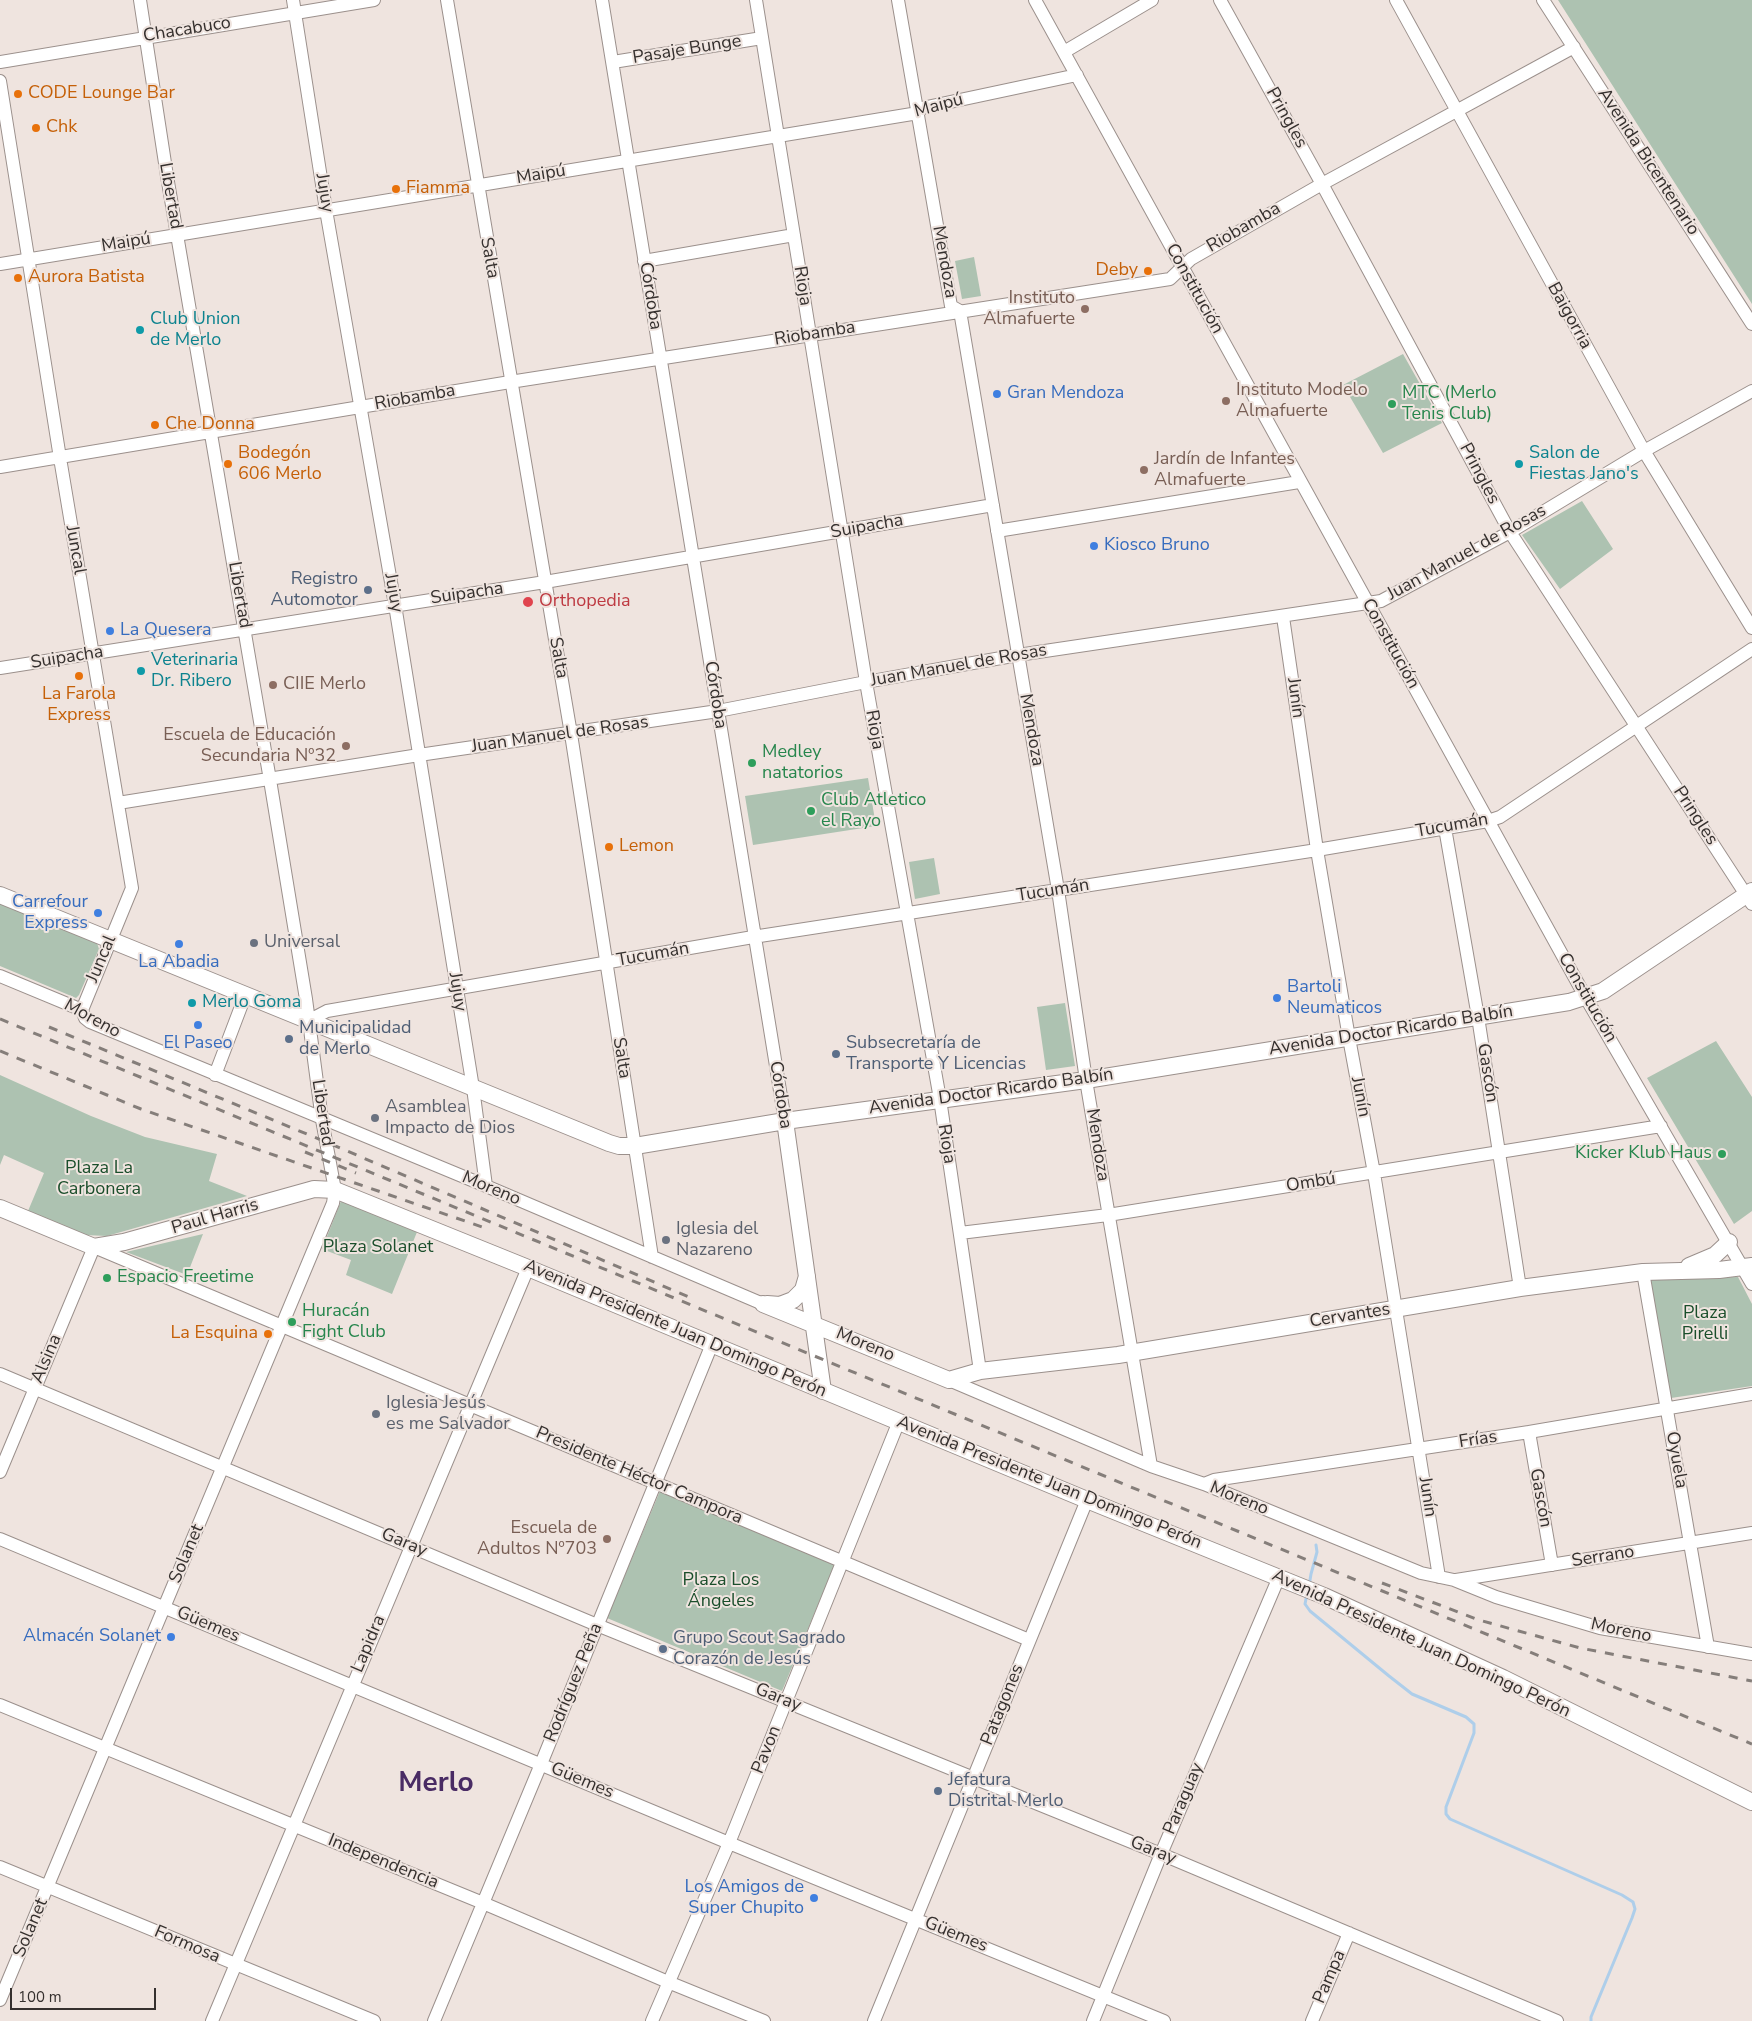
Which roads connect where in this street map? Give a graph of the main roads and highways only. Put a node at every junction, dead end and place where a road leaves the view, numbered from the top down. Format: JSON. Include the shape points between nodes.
{"nodes":[{"id":1,"x":0,"y":895,"type":"edge"},
{"id":2,"x":1750,"y":896,"type":"edge"},
{"id":3,"x":784,"y":1121,"type":"junction"},
{"id":4,"x":335,"y":1190,"type":"joint"},
{"id":5,"x":0,"y":1208,"type":"edge"},
{"id":6,"x":1729,"y":1242,"type":"road end"},
{"id":7,"x":94,"y":1247,"type":"joint"},
{"id":8,"x":1748,"y":1267,"type":"edge"},
{"id":9,"x":1677,"y":1270,"type":"junction"},
{"id":10,"x":807,"y":1276,"type":"junction"},
{"id":11,"x":814,"y":1324,"type":"junction"},
{"id":12,"x":949,"y":1380,"type":"joint"},
{"id":13,"x":823,"y":1391,"type":"junction"},
{"id":14,"x":1752,"y":1802,"type":"edge"}],
"edges":[{"from":1,"to":3,"type":"main road","name":"Avenida Doctor Ricardo Balbín","via":[[619,1146]]},
{"from":2,"to":3,"type":"main road","name":"Avenida Doctor Ricardo Balbín","via":[[1586,998],[1086,1080]]},
{"from":3,"to":10,"type":"main road","name":"Córdoba"},
{"from":4,"to":7,"type":"main road","name":"Paul Harris","via":[[314,1189],[124,1242]]},
{"from":4,"to":13,"type":"main road","name":"Avenida Presidente Juan Domingo Perón"},
{"from":5,"to":7,"type":"main road","name":"Presidente Héctor Campora"},
{"from":6,"to":9,"type":"main road","via":[[1715,1255]]},
{"from":8,"to":9,"type":"main road","name":"Cervantes"},
{"from":9,"to":12,"type":"main road","name":"Cervantes","via":[[1520,1288],[1132,1352],[980,1370]]},
{"from":10,"to":11,"type":"main road","name":"Córdoba"},
{"from":10,"to":11,"type":"main road","name":"Moreno","via":[[804,1290],[793,1300],[780,1305],[763,1304]]},
{"from":11,"to":12,"type":"main road","name":"Moreno"},
{"from":11,"to":13,"type":"main road","name":"Córdoba"},
{"from":13,"to":14,"type":"main road","name":"Avenida Presidente Juan Domingo Perón","via":[[1324,1596],[1503,1678]]}]}
